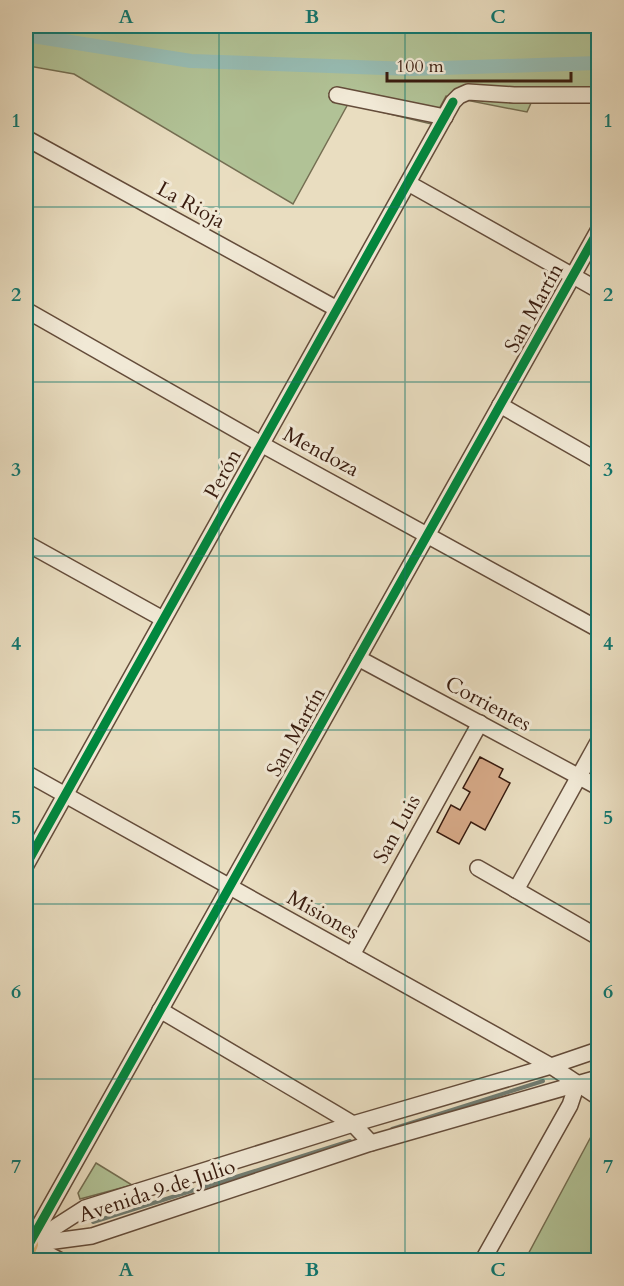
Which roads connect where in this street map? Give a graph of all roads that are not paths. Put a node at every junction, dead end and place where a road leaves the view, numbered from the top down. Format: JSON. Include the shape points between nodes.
{"nodes":[{"id":1,"x":337,"y":95,"type":"dead end"},
{"id":2,"x":598,"y":95,"type":"edge"},
{"id":3,"x":445,"y":117,"type":"junction"},
{"id":4,"x":26,"y":138,"type":"edge"},
{"id":5,"x":408,"y":183,"type":"junction"},
{"id":6,"x":598,"y":231,"type":"edge"},
{"id":7,"x":573,"y":276,"type":"junction"},
{"id":8,"x":598,"y":290,"type":"edge"},
{"id":9,"x":337,"y":309,"type":"junction"},
{"id":10,"x":26,"y":310,"type":"edge"},
{"id":11,"x":500,"y":405,"type":"junction"},
{"id":12,"x":261,"y":444,"type":"junction"},
{"id":13,"x":598,"y":461,"type":"edge"},
{"id":14,"x":427,"y":534,"type":"junction"},
{"id":15,"x":26,"y":543,"type":"edge"},
{"id":16,"x":163,"y":619,"type":"junction"},
{"id":17,"x":598,"y":629,"type":"edge"},
{"id":18,"x":358,"y":658,"type":"junction"},
{"id":19,"x":480,"y":723,"type":"junction"},
{"id":20,"x":598,"y":742,"type":"edge"},
{"id":21,"x":26,"y":773,"type":"edge"},
{"id":22,"x":579,"y":777,"type":"junction"},
{"id":23,"x":598,"y":787,"type":"edge"},
{"id":24,"x":65,"y":795,"type":"junction"},
{"id":25,"x":26,"y":865,"type":"edge"},
{"id":26,"x":478,"y":868,"type":"dead end"},
{"id":27,"x":229,"y":887,"type":"junction"},
{"id":28,"x":516,"y":890,"type":"junction"},
{"id":29,"x":598,"y":937,"type":"edge"},
{"id":30,"x":352,"y":955,"type":"junction"},
{"id":31,"x":160,"y":1011,"type":"junction"},
{"id":32,"x":598,"y":1050,"type":"edge"},
{"id":33,"x":551,"y":1066,"type":"junction"},
{"id":34,"x":598,"y":1078,"type":"edge"},
{"id":35,"x":577,"y":1084,"type":"junction"},
{"id":36,"x":598,"y":1096,"type":"edge"},
{"id":37,"x":353,"y":1124,"type":"junction"},
{"id":38,"x":371,"y":1143,"type":"junction"},
{"id":39,"x":27,"y":1245,"type":"edge"},
{"id":40,"x":59,"y":1260,"type":"edge"},
{"id":41,"x":483,"y":1260,"type":"edge"}],
"edges":[{"from":1,"to":3,"type":"street"},
{"from":2,"to":3,"type":"street","name":"Perón","via":[[468,92],[453,102]]},
{"from":3,"to":5,"type":"street","name":"Perón"},
{"from":4,"to":9,"type":"street","name":"La Rioja"},
{"from":5,"to":7,"type":"street"},
{"from":5,"to":9,"type":"street","name":"Perón"},
{"from":6,"to":7,"type":"street","name":"San Martín"},
{"from":7,"to":8,"type":"street"},
{"from":7,"to":11,"type":"street","name":"San Martín"},
{"from":9,"to":12,"type":"street","name":"Perón"},
{"from":10,"to":12,"type":"street","name":"Mendoza"},
{"from":11,"to":13,"type":"street"},
{"from":11,"to":14,"type":"street","name":"San Martín"},
{"from":12,"to":14,"type":"street","name":"Mendoza"},
{"from":12,"to":16,"type":"street","name":"Perón"},
{"from":14,"to":17,"type":"street","name":"Mendoza"},
{"from":14,"to":18,"type":"street","name":"San Martín"},
{"from":15,"to":16,"type":"street"},
{"from":16,"to":24,"type":"street","name":"Perón"},
{"from":18,"to":19,"type":"street","name":"Corrientes"},
{"from":18,"to":27,"type":"street","name":"San Martín"},
{"from":19,"to":22,"type":"street","name":"Corrientes"},
{"from":19,"to":30,"type":"street","name":"San Luis"},
{"from":20,"to":22,"type":"street"},
{"from":21,"to":24,"type":"street","name":"Misiones"},
{"from":22,"to":23,"type":"street","name":"Corrientes"},
{"from":22,"to":28,"type":"street"},
{"from":24,"to":25,"type":"street","name":"Perón"},
{"from":24,"to":27,"type":"street","name":"Misiones"},
{"from":26,"to":28,"type":"street"},
{"from":27,"to":30,"type":"street","name":"Misiones"},
{"from":27,"to":31,"type":"street","name":"San Martín"},
{"from":28,"to":29,"type":"street"},
{"from":30,"to":33,"type":"street","name":"Misiones"},
{"from":31,"to":37,"type":"street"},
{"from":31,"to":39,"type":"street","name":"San Martín"},
{"from":32,"to":33,"type":"street","name":"Avenida 9 de Julio"},
{"from":33,"to":35,"type":"street","name":"Misiones"},
{"from":33,"to":37,"type":"street","name":"Avenida 9 de Julio"},
{"from":34,"to":35,"type":"street","name":"Avenida 9 de Julio"},
{"from":35,"to":36,"type":"street","name":"Misiones"},
{"from":35,"to":38,"type":"street","name":"Avenida 9 de Julio"},
{"from":35,"to":41,"type":"street","via":[[565,1113]]},
{"from":37,"to":38,"type":"street"},
{"from":37,"to":39,"type":"street","name":"Avenida 9 de Julio","via":[[85,1208]]},
{"from":38,"to":39,"type":"street","name":"Avenida 9 de Julio","via":[[92,1236]]},
{"from":39,"to":40,"type":"street"}]}
